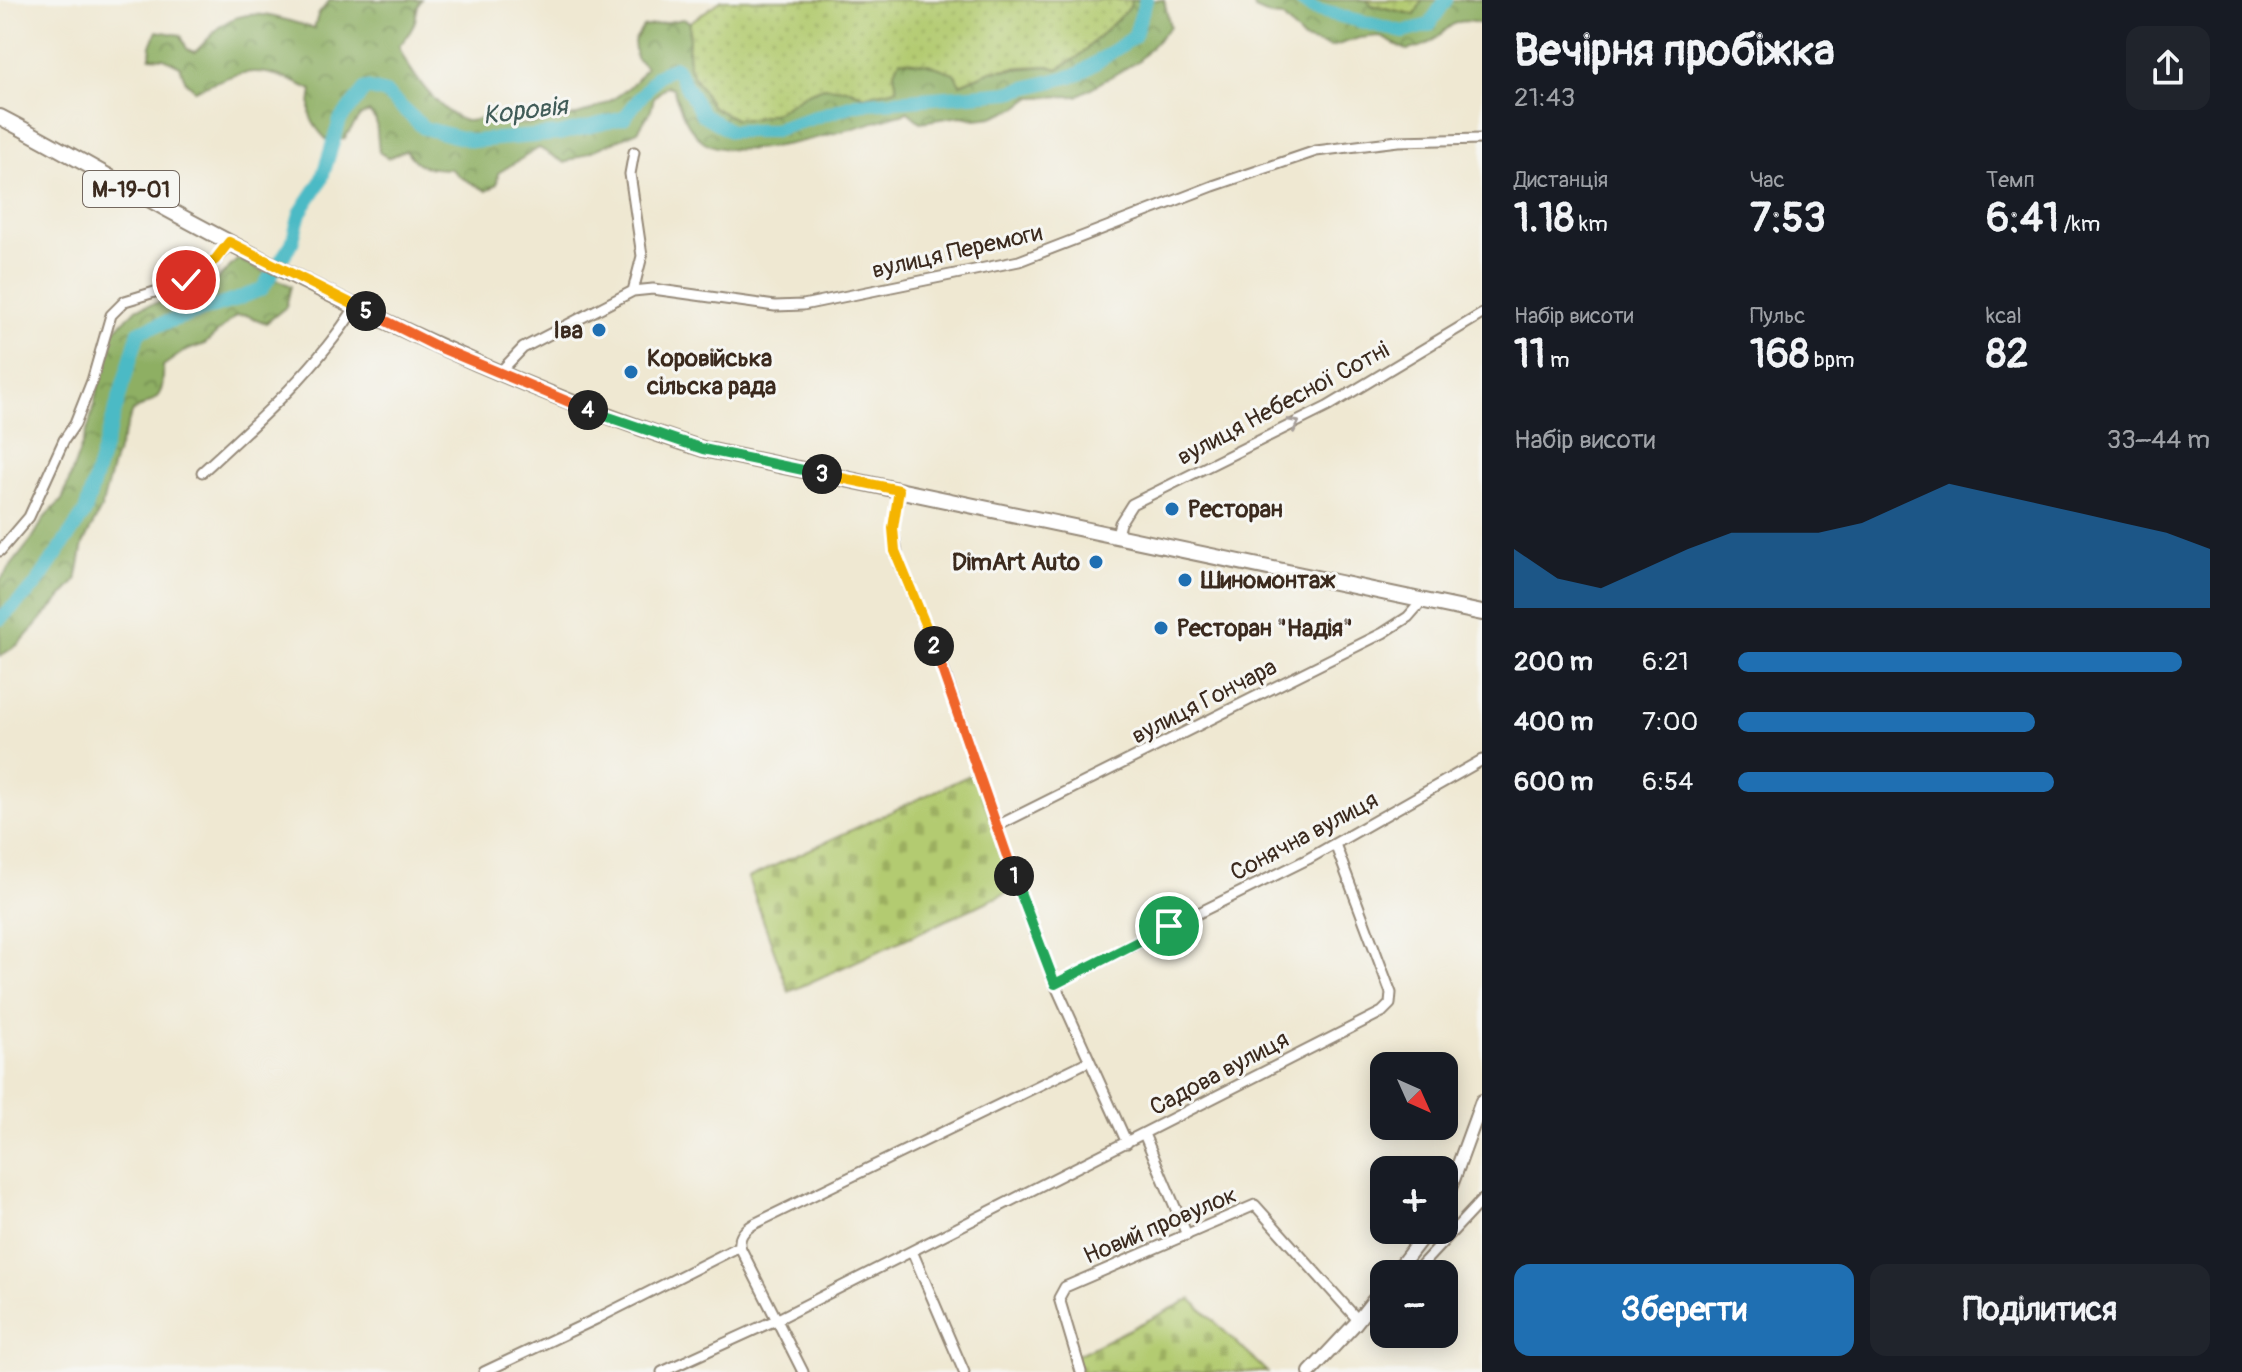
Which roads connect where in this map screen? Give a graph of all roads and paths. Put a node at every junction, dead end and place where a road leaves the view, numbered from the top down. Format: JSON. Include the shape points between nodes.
{"nodes":[{"id":1,"x":0,"y":117,"type":"edge"},
{"id":2,"x":1482,"y":139,"type":"edge"},
{"id":3,"x":634,"y":152,"type":"dead end"},
{"id":4,"x":229,"y":242,"type":"junction"},
{"id":5,"x":633,"y":291,"type":"junction"},
{"id":6,"x":356,"y":306,"type":"junction"},
{"id":7,"x":1482,"y":314,"type":"edge"},
{"id":8,"x":499,"y":373,"type":"junction"},
{"id":9,"x":202,"y":472,"type":"dead end"},
{"id":10,"x":899,"y":490,"type":"junction"},
{"id":11,"x":1116,"y":538,"type":"junction"},
{"id":12,"x":0,"y":551,"type":"edge"},
{"id":13,"x":1422,"y":601,"type":"junction"},
{"id":14,"x":1482,"y":613,"type":"edge"},
{"id":15,"x":1482,"y":760,"type":"edge"},
{"id":16,"x":997,"y":826,"type":"junction"},
{"id":17,"x":1335,"y":844,"type":"junction"},
{"id":18,"x":1055,"y":984,"type":"junction"},
{"id":19,"x":1089,"y":1061,"type":"junction"},
{"id":20,"x":1482,"y":1101,"type":"edge"},
{"id":21,"x":1144,"y":1134,"type":"junction"},
{"id":22,"x":1127,"y":1143,"type":"junction"},
{"id":23,"x":1458,"y":1167,"type":"edge"},
{"id":24,"x":1482,"y":1200,"type":"edge"},
{"id":25,"x":1187,"y":1235,"type":"junction"},
{"id":26,"x":1417,"y":1244,"type":"edge"},
{"id":27,"x":740,"y":1246,"type":"junction"},
{"id":28,"x":912,"y":1251,"type":"junction"},
{"id":29,"x":1405,"y":1260,"type":"edge"},
{"id":30,"x":1426,"y":1260,"type":"edge"},
{"id":31,"x":1370,"y":1305,"type":"edge"},
{"id":32,"x":1370,"y":1310,"type":"edge"},
{"id":33,"x":1361,"y":1317,"type":"junction"},
{"id":34,"x":778,"y":1319,"type":"junction"},
{"id":35,"x":484,"y":1372,"type":"edge"},
{"id":36,"x":662,"y":1372,"type":"edge"},
{"id":37,"x":803,"y":1372,"type":"edge"},
{"id":38,"x":964,"y":1372,"type":"edge"},
{"id":39,"x":1081,"y":1372,"type":"edge"},
{"id":40,"x":1310,"y":1372,"type":"edge"}],
"edges":[{"from":1,"to":4,"type":"main road","number":"М-19-01"},
{"from":2,"to":5,"type":"street","name":"вулиця Перемоги","via":[[1398,141],[1316,151],[1019,261],[803,305]]},
{"from":3,"to":5,"type":"street","via":[[630,174],[642,256]]},
{"from":4,"to":6,"type":"main road","number":"М-19-01"},
{"from":4,"to":12,"type":"street","via":[[202,271],[125,301],[111,315],[75,424],[29,517]]},
{"from":5,"to":8,"type":"street","name":"вулиця Перемоги","via":[[523,348]]},
{"from":6,"to":8,"type":"main road","number":"М-19-01"},
{"from":6,"to":9,"type":"street","via":[[337,336],[288,390]]},
{"from":11,"to":7,"type":"street","name":"вулиця Небесної Сотні","one_way":true,"via":[[1132,504],[1327,407]]},
{"from":8,"to":10,"type":"main road","number":"М-19-01","via":[[621,423],[703,449]]},
{"from":10,"to":11,"type":"main road","number":"М-19-01"},
{"from":10,"to":16,"type":"street","via":[[895,551]]},
{"from":11,"to":13,"type":"main road","number":"М-19-01"},
{"from":13,"to":14,"type":"main road","number":"М-19-01"},
{"from":13,"to":16,"type":"street","name":"вулиця Гончара","via":[[1383,633]]},
{"from":15,"to":17,"type":"street","name":"Сонячна вулиця"},
{"from":16,"to":18,"type":"street"},
{"from":17,"to":18,"type":"street","name":"Сонячна вулиця"},
{"from":17,"to":21,"type":"street","name":"Садова вулиця","via":[[1389,987],[1390,1004]]},
{"from":18,"to":19,"type":"street"},
{"from":19,"to":22,"type":"street"},
{"from":19,"to":27,"type":"street","via":[[754,1224],[741,1235]]},
{"from":20,"to":23,"type":"street"},
{"from":21,"to":22,"type":"street","name":"Садова вулиця"},
{"from":21,"to":25,"type":"street"},
{"from":22,"to":28,"type":"street","name":"Садова вулиця"},
{"from":24,"to":30,"type":"street"},
{"from":25,"to":33,"type":"street","name":"Новий провулок","via":[[1255,1205]]},
{"from":25,"to":39,"type":"street","name":"Новий провулок","via":[[1065,1287],[1059,1298]]},
{"from":26,"to":29,"type":"street"},
{"from":27,"to":34,"type":"street"},
{"from":27,"to":35,"type":"street"},
{"from":28,"to":34,"type":"street","name":"Садова вулиця"},
{"from":28,"to":38,"type":"street"},
{"from":31,"to":33,"type":"street"},
{"from":32,"to":33,"type":"street"},
{"from":33,"to":40,"type":"street"},
{"from":34,"to":36,"type":"street","name":"Садова вулиця"},
{"from":34,"to":37,"type":"street"}]}
